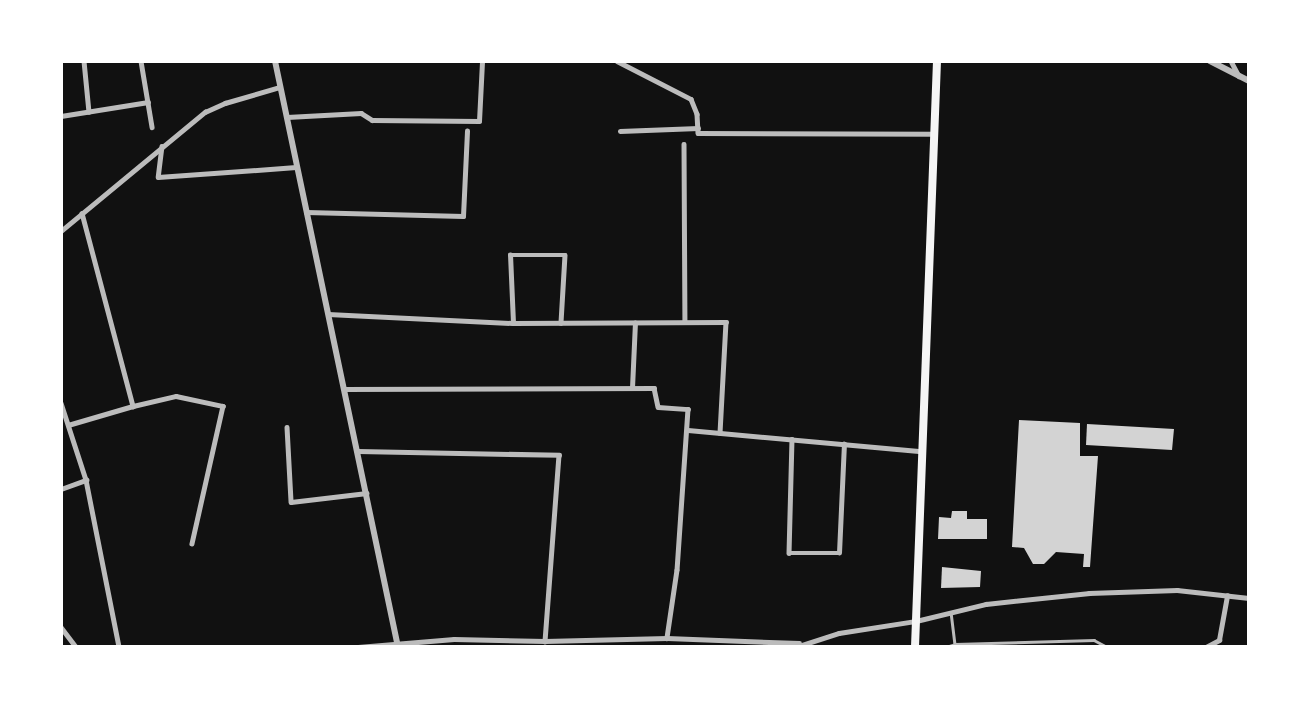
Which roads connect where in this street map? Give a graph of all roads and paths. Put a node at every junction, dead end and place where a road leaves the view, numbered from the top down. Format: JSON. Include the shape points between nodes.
{"nodes":[{"id":1,"x":83,"y":61,"type":"edge"},
{"id":2,"x":141,"y":61,"type":"edge"},
{"id":3,"x":275,"y":61,"type":"edge"},
{"id":4,"x":482,"y":61,"type":"edge"},
{"id":5,"x":617,"y":61,"type":"edge"},
{"id":6,"x":937,"y":61,"type":"edge"},
{"id":7,"x":1210,"y":61,"type":"edge"},
{"id":8,"x":1231,"y":61,"type":"edge"},
{"id":9,"x":1245,"y":80,"type":"edge"},
{"id":10,"x":280,"y":87,"type":"junction"},
{"id":11,"x":148,"y":102,"type":"junction"},
{"id":12,"x":89,"y":112,"type":"junction"},
{"id":13,"x":61,"y":116,"type":"edge"},
{"id":14,"x":286,"y":117,"type":"junction"},
{"id":15,"x":152,"y":127,"type":"dead end"},
{"id":16,"x":698,"y":128,"type":"junction"},
{"id":17,"x":467,"y":131,"type":"dead end"},
{"id":18,"x":620,"y":131,"type":"dead end"},
{"id":19,"x":934,"y":134,"type":"junction"},
{"id":20,"x":684,"y":144,"type":"dead end"},
{"id":21,"x":162,"y":145,"type":"junction"},
{"id":22,"x":296,"y":167,"type":"junction"},
{"id":23,"x":305,"y":212,"type":"junction"},
{"id":24,"x":82,"y":213,"type":"junction"},
{"id":25,"x":61,"y":231,"type":"edge"},
{"id":26,"x":327,"y":314,"type":"junction"},
{"id":27,"x":685,"y":321,"type":"junction"},
{"id":28,"x":513,"y":323,"type":"junction"},
{"id":29,"x":561,"y":323,"type":"junction"},
{"id":30,"x":635,"y":323,"type":"junction"},
{"id":31,"x":632,"y":388,"type":"junction"},
{"id":32,"x":345,"y":389,"type":"junction"},
{"id":33,"x":61,"y":402,"type":"edge"},
{"id":34,"x":133,"y":406,"type":"junction"},
{"id":35,"x":68,"y":425,"type":"junction"},
{"id":36,"x":287,"y":427,"type":"dead end"},
{"id":37,"x":688,"y":430,"type":"junction"},
{"id":38,"x":720,"y":433,"type":"junction"},
{"id":39,"x":792,"y":439,"type":"junction"},
{"id":40,"x":844,"y":444,"type":"junction"},
{"id":41,"x":920,"y":450,"type":"junction"},
{"id":42,"x":358,"y":451,"type":"junction"},
{"id":43,"x":86,"y":480,"type":"junction"},
{"id":44,"x":61,"y":489,"type":"edge"},
{"id":45,"x":366,"y":492,"type":"junction"},
{"id":46,"x":192,"y":544,"type":"dead end"},
{"id":47,"x":1227,"y":596,"type":"junction"},
{"id":48,"x":1249,"y":598,"type":"edge"},
{"id":49,"x":951,"y":610,"type":"junction"},
{"id":50,"x":916,"y":621,"type":"junction"},
{"id":51,"x":61,"y":627,"type":"edge"},
{"id":52,"x":667,"y":638,"type":"junction"},
{"id":53,"x":545,"y":641,"type":"junction"},
{"id":54,"x":1040,"y":641,"type":"junction"},
{"id":55,"x":804,"y":643,"type":"junction"},
{"id":56,"x":955,"y":643,"type":"junction"},
{"id":57,"x":397,"y":645,"type":"edge"},
{"id":58,"x":76,"y":647,"type":"edge"},
{"id":59,"x":119,"y":647,"type":"edge"},
{"id":60,"x":358,"y":647,"type":"edge"},
{"id":61,"x":796,"y":647,"type":"edge"},
{"id":62,"x":915,"y":647,"type":"edge"},
{"id":63,"x":946,"y":647,"type":"edge"},
{"id":64,"x":1039,"y":647,"type":"edge"},
{"id":65,"x":1108,"y":647,"type":"edge"},
{"id":66,"x":1206,"y":647,"type":"edge"}],
"edges":[{"from":1,"to":12,"type":"street"},
{"from":2,"to":11,"type":"street"},
{"from":3,"to":10,"type":"street"},
{"from":4,"to":14,"type":"street","via":[[479,121],[372,120],[361,113]]},
{"from":5,"to":16,"type":"street","via":[[691,99]]},
{"from":6,"to":19,"type":"highway"},
{"from":7,"to":9,"type":"street"},
{"from":8,"to":9,"type":"street"},
{"from":10,"to":14,"type":"street"},
{"from":10,"to":21,"type":"street","via":[[205,112]]},
{"from":11,"to":12,"type":"street"},
{"from":11,"to":15,"type":"street"},
{"from":12,"to":13,"type":"street"},
{"from":14,"to":22,"type":"street"},
{"from":16,"to":18,"type":"street"},
{"from":16,"to":19,"type":"street","via":[[698,133]]},
{"from":17,"to":23,"type":"street","via":[[463,216]]},
{"from":19,"to":41,"type":"highway"},
{"from":20,"to":27,"type":"street"},
{"from":21,"to":22,"type":"street","via":[[158,177]]},
{"from":21,"to":24,"type":"street"},
{"from":22,"to":23,"type":"street"},
{"from":23,"to":26,"type":"street"},
{"from":24,"to":25,"type":"street"},
{"from":24,"to":34,"type":"street"},
{"from":26,"to":28,"type":"street"},
{"from":26,"to":32,"type":"street"},
{"from":27,"to":30,"type":"street"},
{"from":27,"to":38,"type":"street","via":[[726,322]]},
{"from":28,"to":29,"type":"street"},
{"from":28,"to":29,"type":"street","via":[[510,255],[565,255]]},
{"from":29,"to":30,"type":"street"},
{"from":30,"to":31,"type":"street"},
{"from":31,"to":32,"type":"street"},
{"from":31,"to":37,"type":"street","via":[[654,388],[658,407],[688,409]]},
{"from":32,"to":42,"type":"street"},
{"from":33,"to":35,"type":"street"},
{"from":34,"to":35,"type":"street"},
{"from":34,"to":46,"type":"street","via":[[176,396],[223,406]]},
{"from":35,"to":43,"type":"street"},
{"from":36,"to":45,"type":"street","via":[[291,502]]},
{"from":37,"to":38,"type":"street"},
{"from":37,"to":52,"type":"street"},
{"from":38,"to":39,"type":"street"},
{"from":39,"to":40,"type":"street"},
{"from":39,"to":40,"type":"street","via":[[789,553],[839,553]]},
{"from":40,"to":41,"type":"street"},
{"from":41,"to":50,"type":"highway"},
{"from":42,"to":45,"type":"street"},
{"from":42,"to":53,"type":"street","via":[[559,455]]},
{"from":43,"to":44,"type":"street"},
{"from":43,"to":59,"type":"street"},
{"from":45,"to":57,"type":"street"},
{"from":47,"to":48,"type":"street"},
{"from":47,"to":49,"type":"street","via":[[1177,590],[1089,593]]},
{"from":47,"to":66,"type":"street","via":[[1219,640]]},
{"from":49,"to":50,"type":"street"},
{"from":49,"to":56,"type":"lane"},
{"from":50,"to":55,"type":"street"},
{"from":50,"to":62,"type":"highway"},
{"from":51,"to":58,"type":"street"},
{"from":52,"to":53,"type":"street"},
{"from":52,"to":55,"type":"street"},
{"from":53,"to":57,"type":"street","via":[[454,639]]},
{"from":54,"to":56,"type":"lane"},
{"from":54,"to":64,"type":"lane"},
{"from":54,"to":65,"type":"lane","via":[[1094,640]]},
{"from":55,"to":61,"type":"street"},
{"from":56,"to":63,"type":"lane"},
{"from":57,"to":60,"type":"street"}]}
